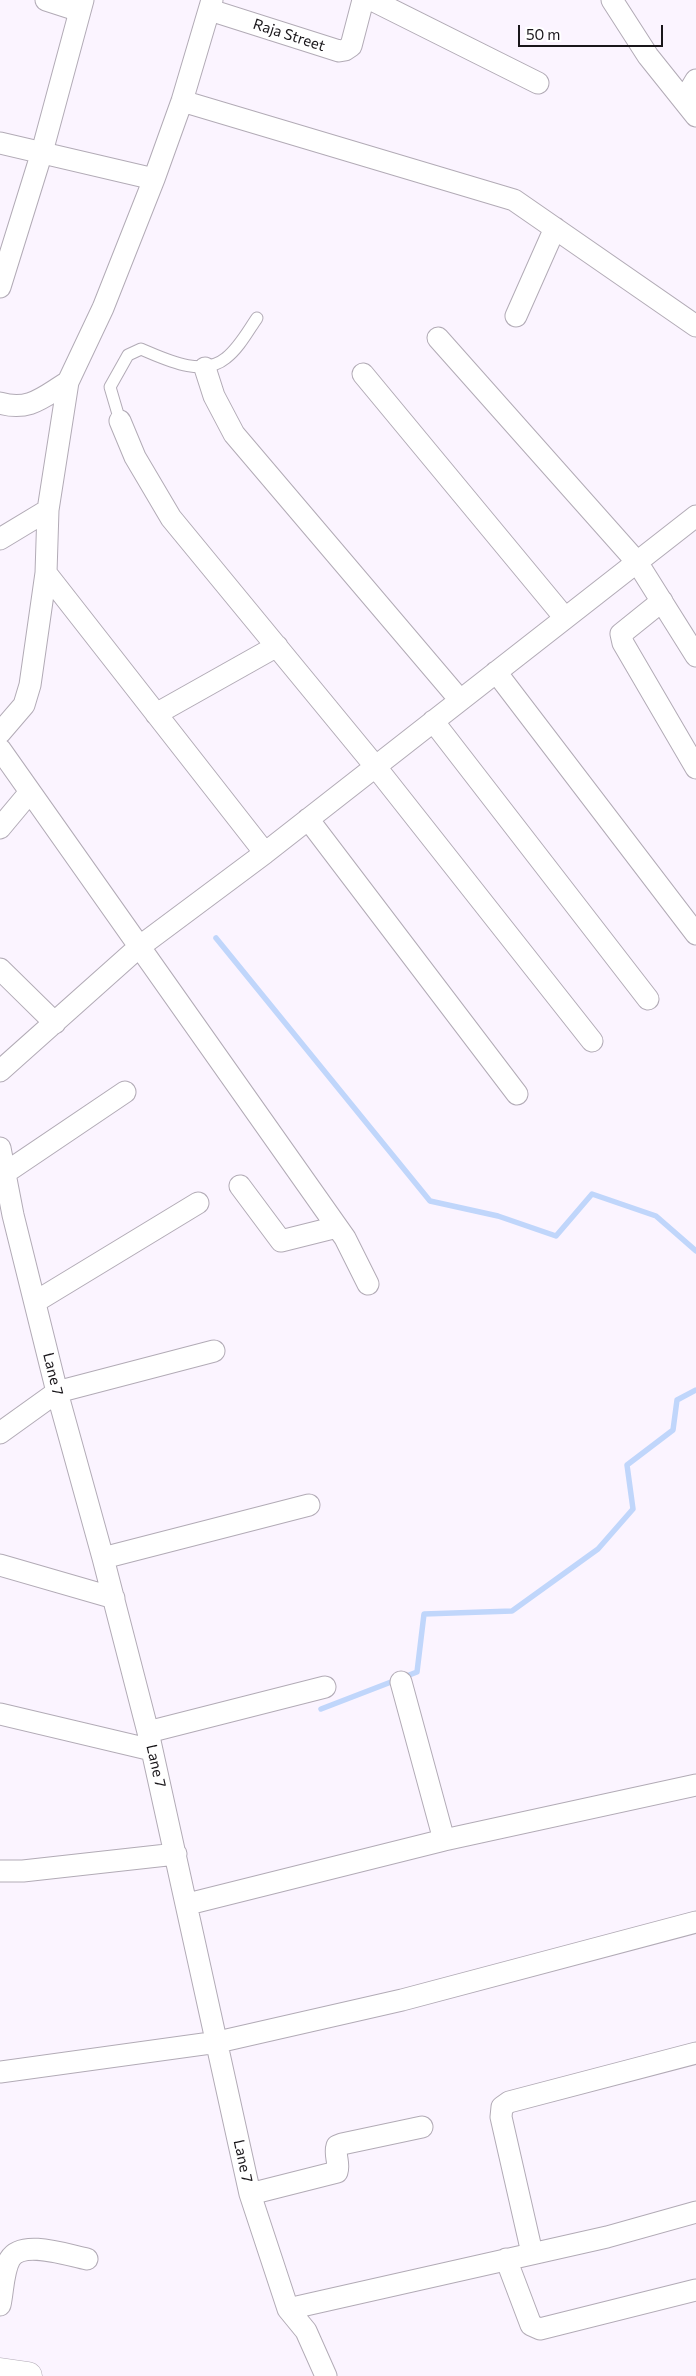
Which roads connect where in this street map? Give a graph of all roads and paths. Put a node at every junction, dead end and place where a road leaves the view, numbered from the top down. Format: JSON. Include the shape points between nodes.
{"nodes":[{"id":1,"x":46,"y":0,"type":"edge"},
{"id":2,"x":364,"y":0,"type":"edge"},
{"id":3,"x":372,"y":0,"type":"edge"},
{"id":4,"x":612,"y":0,"type":"edge"},
{"id":5,"x":82,"y":5,"type":"edge"},
{"id":6,"x":211,"y":5,"type":"edge"},
{"id":7,"x":696,"y":80,"type":"edge"},
{"id":8,"x":538,"y":83,"type":"dead end"},
{"id":9,"x":182,"y":101,"type":"junction"},
{"id":10,"x":690,"y":108,"type":"edge"},
{"id":11,"x":0,"y":143,"type":"edge"},
{"id":12,"x":42,"y":152,"type":"junction"},
{"id":13,"x":154,"y":179,"type":"junction"},
{"id":14,"x":555,"y":228,"type":"junction"},
{"id":15,"x":0,"y":286,"type":"edge"},
{"id":16,"x":516,"y":316,"type":"dead end"},
{"id":17,"x":257,"y":318,"type":"dead end"},
{"id":18,"x":696,"y":326,"type":"edge"},
{"id":19,"x":438,"y":338,"type":"dead end"},
{"id":20,"x":205,"y":368,"type":"junction"},
{"id":21,"x":363,"y":374,"type":"dead end"},
{"id":22,"x":68,"y":382,"type":"junction"},
{"id":23,"x":0,"y":403,"type":"edge"},
{"id":24,"x":120,"y":421,"type":"joint"},
{"id":25,"x":48,"y":510,"type":"junction"},
{"id":26,"x":696,"y":516,"type":"edge"},
{"id":27,"x":0,"y":539,"type":"edge"},
{"id":28,"x":637,"y":562,"type":"junction"},
{"id":29,"x":46,"y":573,"type":"junction"},
{"id":30,"x":662,"y":600,"type":"junction"},
{"id":31,"x":564,"y":618,"type":"junction"},
{"id":32,"x":277,"y":646,"type":"junction"},
{"id":33,"x":694,"y":649,"type":"edge"},
{"id":34,"x":496,"y":672,"type":"junction"},
{"id":35,"x":460,"y":700,"type":"junction"},
{"id":36,"x":156,"y":714,"type":"junction"},
{"id":37,"x":433,"y":721,"type":"junction"},
{"id":38,"x":0,"y":734,"type":"edge"},
{"id":39,"x":0,"y":749,"type":"edge"},
{"id":40,"x":375,"y":766,"type":"junction"},
{"id":41,"x":696,"y":768,"type":"edge"},
{"id":42,"x":30,"y":792,"type":"junction"},
{"id":43,"x":308,"y":819,"type":"junction"},
{"id":44,"x":0,"y":828,"type":"edge"},
{"id":45,"x":265,"y":853,"type":"junction"},
{"id":46,"x":696,"y":934,"type":"edge"},
{"id":47,"x":139,"y":947,"type":"junction"},
{"id":48,"x":0,"y":969,"type":"edge"},
{"id":49,"x":648,"y":999,"type":"dead end"},
{"id":50,"x":55,"y":1023,"type":"junction"},
{"id":51,"x":592,"y":1041,"type":"dead end"},
{"id":52,"x":0,"y":1071,"type":"edge"},
{"id":53,"x":125,"y":1092,"type":"dead end"},
{"id":54,"x":517,"y":1094,"type":"dead end"},
{"id":55,"x":0,"y":1148,"type":"edge"},
{"id":56,"x":5,"y":1173,"type":"junction"},
{"id":57,"x":240,"y":1186,"type":"dead end"},
{"id":58,"x":198,"y":1203,"type":"dead end"},
{"id":59,"x":7,"y":1221,"type":"edge"},
{"id":60,"x":337,"y":1227,"type":"junction"},
{"id":61,"x":368,"y":1284,"type":"dead end"},
{"id":62,"x":35,"y":1302,"type":"junction"},
{"id":63,"x":214,"y":1351,"type":"dead end"},
{"id":64,"x":56,"y":1392,"type":"junction"},
{"id":65,"x":0,"y":1433,"type":"edge"},
{"id":66,"x":309,"y":1505,"type":"dead end"},
{"id":67,"x":104,"y":1558,"type":"junction"},
{"id":68,"x":0,"y":1565,"type":"edge"},
{"id":69,"x":114,"y":1598,"type":"junction"},
{"id":70,"x":401,"y":1682,"type":"dead end"},
{"id":71,"x":325,"y":1687,"type":"dead end"},
{"id":72,"x":0,"y":1714,"type":"edge"},
{"id":73,"x":150,"y":1741,"type":"junction"},
{"id":74,"x":696,"y":1785,"type":"edge"},
{"id":75,"x":444,"y":1840,"type":"junction"},
{"id":76,"x":176,"y":1854,"type":"junction"},
{"id":77,"x":0,"y":1871,"type":"edge"},
{"id":78,"x":188,"y":1904,"type":"junction"},
{"id":79,"x":696,"y":1922,"type":"edge"},
{"id":80,"x":218,"y":2042,"type":"junction"},
{"id":81,"x":696,"y":2053,"type":"edge"},
{"id":82,"x":0,"y":2072,"type":"edge"},
{"id":83,"x":422,"y":2127,"type":"dead end"},
{"id":84,"x":250,"y":2194,"type":"junction"},
{"id":85,"x":696,"y":2212,"type":"edge"},
{"id":86,"x":532,"y":2253,"type":"junction"},
{"id":87,"x":87,"y":2259,"type":"dead end"},
{"id":88,"x":506,"y":2259,"type":"junction"},
{"id":89,"x":696,"y":2290,"type":"edge"},
{"id":90,"x":0,"y":2305,"type":"edge"},
{"id":91,"x":288,"y":2309,"type":"junction"},
{"id":92,"x":0,"y":2372,"type":"edge"},
{"id":93,"x":28,"y":2376,"type":"edge"},
{"id":94,"x":326,"y":2376,"type":"edge"}],
"edges":[{"from":1,"to":5,"type":"street"},
{"from":2,"to":6,"type":"street","name":"Raja Street","via":[[351,46],[339,51]]},
{"from":3,"to":8,"type":"street"},
{"from":4,"to":10,"type":"street","via":[[648,56]]},
{"from":5,"to":12,"type":"street"},
{"from":6,"to":9,"type":"street"},
{"from":7,"to":10,"type":"street"},
{"from":9,"to":13,"type":"street"},
{"from":9,"to":14,"type":"street","via":[[514,200]]},
{"from":11,"to":12,"type":"street"},
{"from":12,"to":13,"type":"street"},
{"from":12,"to":15,"type":"street"},
{"from":13,"to":22,"type":"street","via":[[103,308]]},
{"from":14,"to":16,"type":"street"},
{"from":14,"to":18,"type":"street"},
{"from":17,"to":20,"type":"lane","via":[[227,358]]},
{"from":19,"to":28,"type":"street"},
{"from":20,"to":24,"type":"lane","via":[[172,361],[141,349],[128,355],[110,388]]},
{"from":20,"to":35,"type":"street","via":[[214,396],[234,434]]},
{"from":21,"to":31,"type":"street"},
{"from":22,"to":23,"type":"street","via":[[31,404],[14,407]]},
{"from":22,"to":25,"type":"street"},
{"from":24,"to":32,"type":"street","via":[[135,457],[171,518]]},
{"from":25,"to":27,"type":"street"},
{"from":25,"to":29,"type":"street"},
{"from":26,"to":28,"type":"street"},
{"from":28,"to":30,"type":"street"},
{"from":28,"to":31,"type":"street"},
{"from":29,"to":36,"type":"street"},
{"from":29,"to":38,"type":"street","via":[[30,685],[24,705]]},
{"from":30,"to":33,"type":"street"},
{"from":30,"to":41,"type":"street","via":[[621,634],[623,643]]},
{"from":31,"to":34,"type":"street"},
{"from":32,"to":36,"type":"street"},
{"from":32,"to":40,"type":"street"},
{"from":34,"to":35,"type":"street"},
{"from":34,"to":46,"type":"street"},
{"from":35,"to":37,"type":"street"},
{"from":36,"to":45,"type":"street"},
{"from":37,"to":40,"type":"street"},
{"from":37,"to":49,"type":"street"},
{"from":39,"to":42,"type":"street"},
{"from":40,"to":43,"type":"street"},
{"from":40,"to":51,"type":"street"},
{"from":42,"to":44,"type":"street"},
{"from":42,"to":47,"type":"street"},
{"from":43,"to":45,"type":"street"},
{"from":43,"to":54,"type":"street"},
{"from":45,"to":47,"type":"street"},
{"from":47,"to":50,"type":"street"},
{"from":47,"to":60,"type":"street"},
{"from":48,"to":50,"type":"street"},
{"from":50,"to":52,"type":"street"},
{"from":53,"to":56,"type":"street"},
{"from":55,"to":56,"type":"street","name":"Lane 7"},
{"from":56,"to":59,"type":"street","name":"Lane 7"},
{"from":57,"to":60,"type":"street","via":[[281,1241]]},
{"from":58,"to":62,"type":"street"},
{"from":59,"to":62,"type":"street","name":"Lane 7"},
{"from":60,"to":61,"type":"street"},
{"from":62,"to":64,"type":"street","name":"Lane 7"},
{"from":63,"to":64,"type":"street"},
{"from":64,"to":65,"type":"street"},
{"from":64,"to":67,"type":"street","name":"Lane 7"},
{"from":66,"to":67,"type":"street"},
{"from":67,"to":69,"type":"street","name":"Lane 7"},
{"from":68,"to":69,"type":"street"},
{"from":69,"to":73,"type":"street","name":"Lane 7"},
{"from":70,"to":75,"type":"street"},
{"from":71,"to":73,"type":"street"},
{"from":72,"to":73,"type":"street"},
{"from":73,"to":76,"type":"street","name":"Lane 7"},
{"from":74,"to":75,"type":"street"},
{"from":75,"to":78,"type":"street"},
{"from":76,"to":77,"type":"street"},
{"from":76,"to":78,"type":"street","name":"Lane 7"},
{"from":78,"to":80,"type":"street","name":"Lane 7"},
{"from":79,"to":80,"type":"street","via":[[402,2000]]},
{"from":80,"to":82,"type":"street"},
{"from":80,"to":84,"type":"street","name":"Lane 7"},
{"from":81,"to":86,"type":"street","via":[[510,2102],[502,2107],[501,2117]]},
{"from":83,"to":84,"type":"street","via":[[342,2144],[336,2151],[337,2172]]},
{"from":84,"to":91,"type":"street","name":"Lane 7"},
{"from":85,"to":86,"type":"street","via":[[607,2237]]},
{"from":86,"to":88,"type":"street"},
{"from":87,"to":90,"type":"street","via":[[28,2248],[16,2252],[9,2261]]},
{"from":88,"to":89,"type":"street","via":[[531,2325],[540,2329]]},
{"from":88,"to":91,"type":"street"},
{"from":91,"to":94,"type":"street","name":"Lane 7","via":[[306,2331]]},
{"from":92,"to":93,"type":"main road"}]}
